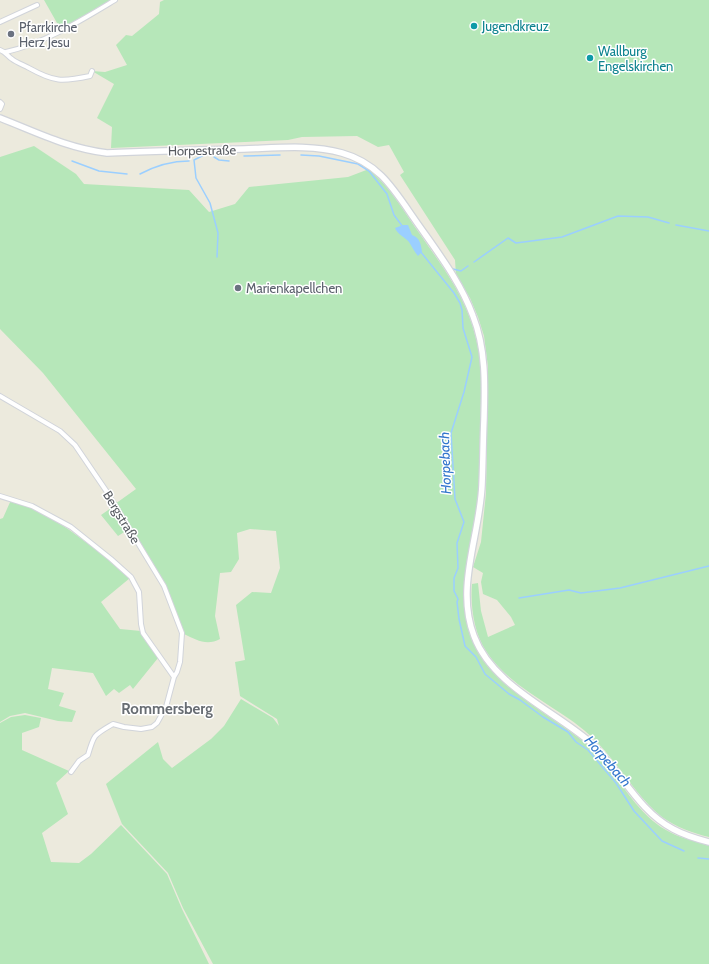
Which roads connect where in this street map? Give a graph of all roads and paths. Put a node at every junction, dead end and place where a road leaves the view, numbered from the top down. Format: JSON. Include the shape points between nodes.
{"nodes":[{"id":1,"x":115,"y":0,"type":"edge"},
{"id":2,"x":37,"y":5,"type":"dead end"},
{"id":3,"x":0,"y":22,"type":"edge"},
{"id":4,"x":0,"y":50,"type":"edge"},
{"id":5,"x":6,"y":52,"type":"junction"},
{"id":6,"x":92,"y":72,"type":"dead end"},
{"id":7,"x":0,"y":102,"type":"edge"},
{"id":8,"x":0,"y":109,"type":"edge"},
{"id":9,"x":0,"y":118,"type":"edge"},
{"id":10,"x":0,"y":396,"type":"edge"},
{"id":11,"x":0,"y":496,"type":"edge"},
{"id":12,"x":174,"y":677,"type":"junction"},
{"id":13,"x":71,"y":772,"type":"dead end"},
{"id":14,"x":709,"y":842,"type":"edge"}],
"edges":[{"from":1,"to":5,"type":"street","via":[[62,31]]},
{"from":2,"to":3,"type":"street"},
{"from":4,"to":5,"type":"street"},
{"from":5,"to":6,"type":"street","via":[[12,59],[53,79],[66,81],[90,76]]},
{"from":7,"to":8,"type":"street"},
{"from":9,"to":14,"type":"street","name":"Horpestraße","via":[[74,148],[107,153],[328,149],[366,162],[382,176],[458,284],[474,317],[481,342],[484,373],[482,489],[467,587],[468,611],[476,642],[502,676],[597,749],[641,804],[656,818],[684,835]]},
{"from":10,"to":12,"type":"street","name":"Bergstraße","via":[[60,431],[75,445],[107,492],[164,586],[182,633],[180,662]]},
{"from":11,"to":12,"type":"street","via":[[32,506],[71,527],[131,577],[139,592],[140,624],[143,633]]},
{"from":12,"to":13,"type":"street","via":[[166,707],[157,723],[141,729],[113,724],[102,730],[93,737],[88,755],[79,761]]}]}
